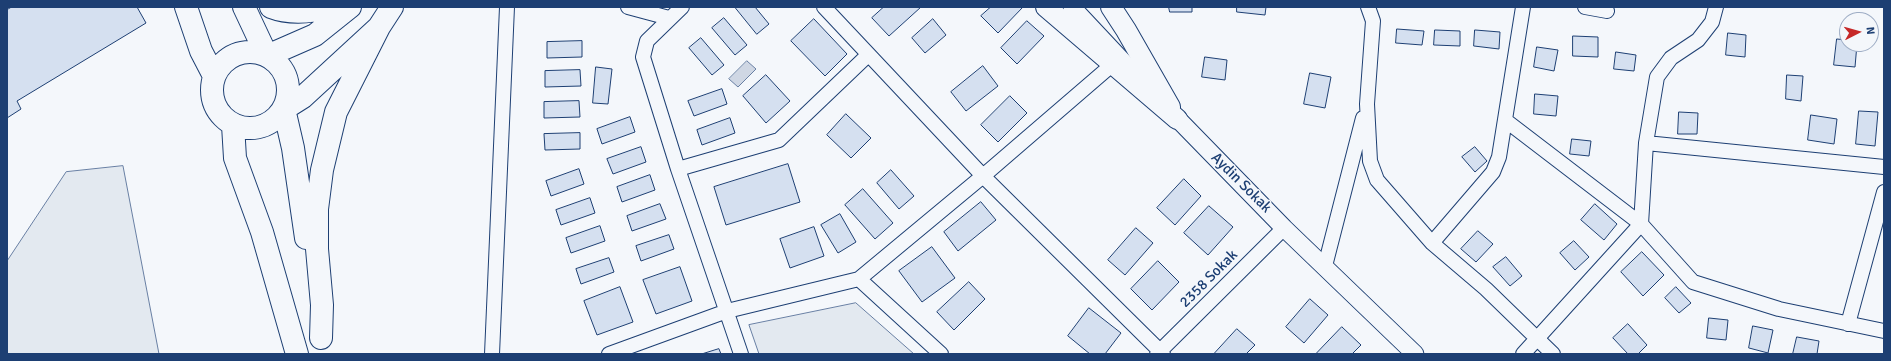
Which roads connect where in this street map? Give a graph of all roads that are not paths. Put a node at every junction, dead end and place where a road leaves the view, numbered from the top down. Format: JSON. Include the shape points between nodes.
{"nodes":[{"id":1,"x":186,"y":7,"type":"edge"},
{"id":2,"x":244,"y":7,"type":"edge"},
{"id":3,"x":271,"y":7,"type":"edge"},
{"id":4,"x":331,"y":7,"type":"edge"},
{"id":5,"x":350,"y":7,"type":"edge"},
{"id":6,"x":392,"y":7,"type":"edge"},
{"id":7,"x":507,"y":7,"type":"edge"},
{"id":8,"x":628,"y":7,"type":"edge"},
{"id":9,"x":682,"y":7,"type":"edge"},
{"id":10,"x":824,"y":7,"type":"edge"},
{"id":11,"x":1046,"y":7,"type":"edge"},
{"id":12,"x":1072,"y":7,"type":"edge"},
{"id":13,"x":1083,"y":7,"type":"edge"},
{"id":14,"x":1111,"y":7,"type":"edge"},
{"id":15,"x":1368,"y":7,"type":"edge"},
{"id":16,"x":1523,"y":7,"type":"edge"},
{"id":17,"x":1585,"y":7,"type":"edge"},
{"id":18,"x":1716,"y":7,"type":"edge"},
{"id":19,"x":1607,"y":11,"type":"dead end"},
{"id":20,"x":669,"y":18,"type":"junction"},
{"id":21,"x":379,"y":27,"type":"junction"},
{"id":22,"x":868,"y":55,"type":"junction"},
{"id":23,"x":267,"y":56,"type":"junction"},
{"id":24,"x":1112,"y":64,"type":"junction"},
{"id":25,"x":214,"y":76,"type":"junction"},
{"id":26,"x":1367,"y":104,"type":"junction"},
{"id":27,"x":284,"y":109,"type":"junction"},
{"id":28,"x":1177,"y":119,"type":"junction"},
{"id":29,"x":1505,"y":120,"type":"junction"},
{"id":30,"x":233,"y":125,"type":"junction"},
{"id":31,"x":1646,"y":143,"type":"junction"},
{"id":32,"x":1884,"y":167,"type":"edge"},
{"id":33,"x":678,"y":169,"type":"junction"},
{"id":34,"x":983,"y":176,"type":"junction"},
{"id":35,"x":1884,"y":192,"type":"edge"},
{"id":36,"x":1641,"y":224,"type":"junction"},
{"id":37,"x":1284,"y":228,"type":"junction"},
{"id":38,"x":1432,"y":243,"type":"junction"},
{"id":39,"x":1325,"y":266,"type":"junction"},
{"id":40,"x":859,"y":279,"type":"junction"},
{"id":41,"x":727,"y":311,"type":"junction"},
{"id":42,"x":1848,"y":324,"type":"junction"},
{"id":43,"x":1884,"y":331,"type":"edge"},
{"id":44,"x":1536,"y":339,"type":"junction"},
{"id":45,"x":322,"y":346,"type":"edge"},
{"id":46,"x":1160,"y":353,"type":"edge"},
{"id":47,"x":297,"y":354,"type":"edge"},
{"id":48,"x":492,"y":354,"type":"edge"},
{"id":49,"x":609,"y":354,"type":"edge"},
{"id":50,"x":741,"y":354,"type":"edge"},
{"id":51,"x":941,"y":354,"type":"edge"},
{"id":52,"x":1415,"y":354,"type":"edge"},
{"id":53,"x":1523,"y":354,"type":"edge"},
{"id":54,"x":1553,"y":354,"type":"edge"}],
"edges":[{"from":1,"to":25,"type":"main road","via":[[201,52]]},
{"from":2,"to":23,"type":"main road"},
{"from":3,"to":4,"type":"main road","via":[[282,11],[319,10]]},
{"from":5,"to":23,"type":"main road","via":[[315,35]]},
{"from":6,"to":21,"type":"main road"},
{"from":7,"to":48,"type":"street"},
{"from":8,"to":20,"type":"street"},
{"from":9,"to":20,"type":"street"},
{"from":10,"to":22,"type":"street"},
{"from":11,"to":24,"type":"main road"},
{"from":12,"to":28,"type":"street","name":"Aydin Sokak"},
{"from":13,"to":28,"type":"street"},
{"from":14,"to":28,"type":"main road"},
{"from":15,"to":26,"type":"street","via":[[1372,22]]},
{"from":16,"to":29,"type":"street"},
{"from":17,"to":19,"type":"street"},
{"from":18,"to":31,"type":"street","via":[[1712,22],[1698,40],[1671,58],[1657,77]]},
{"from":20,"to":33,"type":"street","via":[[647,41],[643,57]]},
{"from":21,"to":27,"type":"main road","via":[[303,97]]},
{"from":21,"to":45,"type":"main road","via":[[336,112],[322,170],[317,210],[317,250],[322,305]]},
{"from":22,"to":33,"type":"street","via":[[779,140]]},
{"from":22,"to":34,"type":"street"},
{"from":23,"to":25,"type":"main road","via":[[255,52],[242,52],[221,65]]},
{"from":23,"to":27,"type":"main road","via":[[277,63],[288,85]]},
{"from":24,"to":28,"type":"main road"},
{"from":24,"to":34,"type":"street"},
{"from":25,"to":30,"type":"main road","via":[[212,98],[220,114]]},
{"from":26,"to":38,"type":"street","via":[[1370,160],[1378,180]]},
{"from":26,"to":39,"type":"street"},
{"from":27,"to":30,"type":"main road","via":[[267,125],[244,128]]},
{"from":27,"to":45,"type":"main road","via":[[293,148]]},
{"from":28,"to":37,"type":"street","name":"Aydin Sokak"},
{"from":29,"to":36,"type":"street"},
{"from":29,"to":38,"type":"street","via":[[1499,157],[1493,172]]},
{"from":30,"to":47,"type":"main road","via":[[234,158],[262,232]]},
{"from":31,"to":32,"type":"street"},
{"from":31,"to":36,"type":"street"},
{"from":33,"to":41,"type":"street"},
{"from":34,"to":40,"type":"street"},
{"from":34,"to":46,"type":"street"},
{"from":35,"to":42,"type":"street"},
{"from":36,"to":42,"type":"street","via":[[1693,282],[1779,309]]},
{"from":36,"to":44,"type":"street"},
{"from":37,"to":39,"type":"street","name":"Aydin Sokak"},
{"from":37,"to":46,"type":"street","name":"2358 Sokak"},
{"from":38,"to":44,"type":"street","via":[[1486,289]]},
{"from":39,"to":52,"type":"street","name":"Aydin Sokak"},
{"from":40,"to":41,"type":"street"},
{"from":40,"to":51,"type":"street"},
{"from":41,"to":49,"type":"street"},
{"from":41,"to":50,"type":"street"},
{"from":42,"to":43,"type":"street"},
{"from":44,"to":53,"type":"street"},
{"from":44,"to":54,"type":"street"}]}
